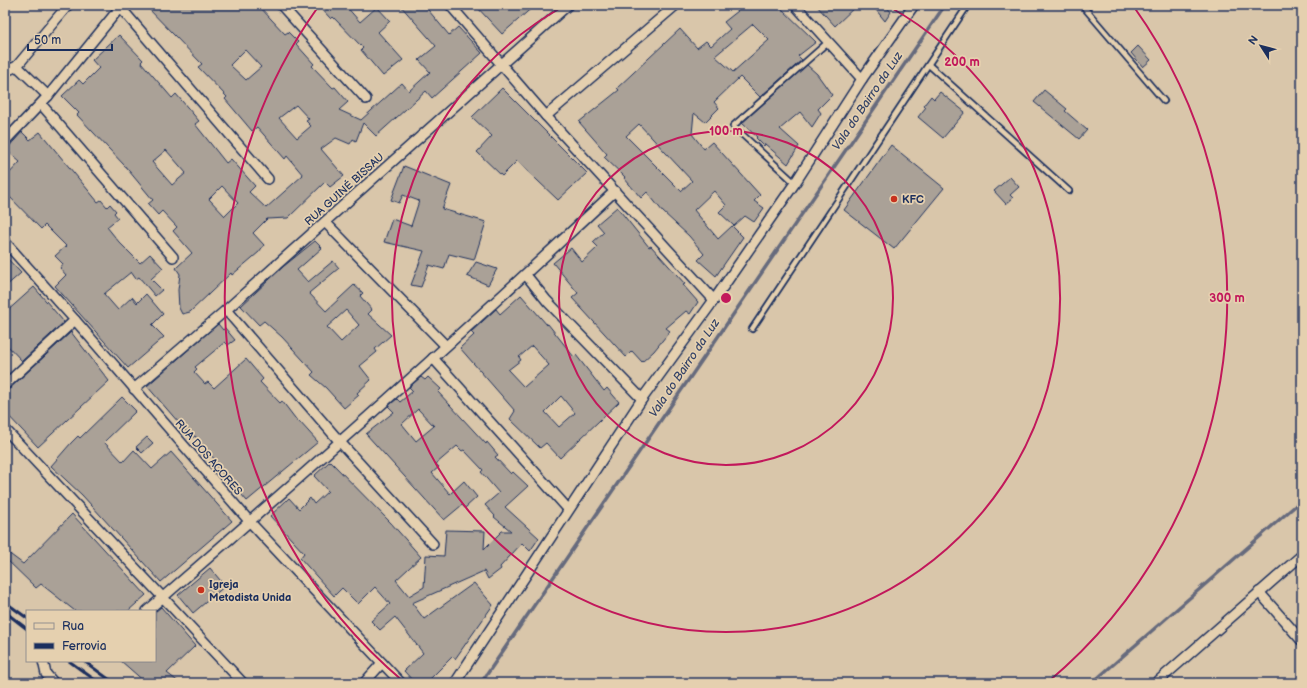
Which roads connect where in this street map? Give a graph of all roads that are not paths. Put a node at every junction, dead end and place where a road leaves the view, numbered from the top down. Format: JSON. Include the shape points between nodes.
{"nodes":[{"id":1,"x":68,"y":5,"type":"edge"},
{"id":2,"x":281,"y":5,"type":"edge"},
{"id":3,"x":450,"y":5,"type":"edge"},
{"id":4,"x":568,"y":5,"type":"edge"},
{"id":5,"x":676,"y":5,"type":"edge"},
{"id":6,"x":795,"y":5,"type":"edge"},
{"id":7,"x":914,"y":5,"type":"edge"},
{"id":8,"x":968,"y":5,"type":"edge"},
{"id":9,"x":1082,"y":5,"type":"edge"},
{"id":10,"x":121,"y":6,"type":"edge"},
{"id":11,"x":828,"y":42,"type":"junction"},
{"id":12,"x":5,"y":65,"type":"edge"},
{"id":13,"x":929,"y":65,"type":"junction"},
{"id":14,"x":18,"y":66,"type":"junction"},
{"id":15,"x":501,"y":66,"type":"junction"},
{"id":16,"x":862,"y":79,"type":"junction"},
{"id":17,"x":48,"y":96,"type":"junction"},
{"id":18,"x":366,"y":99,"type":"dead end"},
{"id":19,"x":1164,"y":101,"type":"dead end"},
{"id":20,"x":41,"y":104,"type":"junction"},
{"id":21,"x":546,"y":116,"type":"junction"},
{"id":22,"x":5,"y":141,"type":"edge"},
{"id":23,"x":268,"y":179,"type":"dead end"},
{"id":24,"x":795,"y":183,"type":"junction"},
{"id":25,"x":615,"y":191,"type":"junction"},
{"id":26,"x":1069,"y":191,"type":"dead end"},
{"id":27,"x":325,"y":222,"type":"junction"},
{"id":28,"x":5,"y":242,"type":"edge"},
{"id":29,"x":174,"y":257,"type":"dead end"},
{"id":30,"x":526,"y":275,"type":"junction"},
{"id":31,"x":714,"y":300,"type":"junction"},
{"id":32,"x":226,"y":310,"type":"junction"},
{"id":33,"x":75,"y":320,"type":"junction"},
{"id":34,"x":752,"y":329,"type":"dead end"},
{"id":35,"x":446,"y":346,"type":"junction"},
{"id":36,"x":433,"y":358,"type":"junction"},
{"id":37,"x":5,"y":385,"type":"edge"},
{"id":38,"x":134,"y":389,"type":"junction"},
{"id":39,"x":642,"y":400,"type":"junction"},
{"id":40,"x":5,"y":429,"type":"edge"},
{"id":41,"x":340,"y":442,"type":"junction"},
{"id":42,"x":568,"y":509,"type":"junction"},
{"id":43,"x":250,"y":522,"type":"junction"},
{"id":44,"x":433,"y":544,"type":"dead end"},
{"id":45,"x":1302,"y":555,"type":"edge"},
{"id":46,"x":1259,"y":592,"type":"junction"},
{"id":47,"x":162,"y":598,"type":"junction"},
{"id":48,"x":148,"y":610,"type":"edge"},
{"id":49,"x":1302,"y":641,"type":"edge"},
{"id":50,"x":43,"y":662,"type":"edge"},
{"id":51,"x":382,"y":663,"type":"junction"},
{"id":52,"x":54,"y":683,"type":"edge"},
{"id":53,"x":243,"y":683,"type":"edge"},
{"id":54,"x":364,"y":683,"type":"edge"},
{"id":55,"x":401,"y":683,"type":"edge"},
{"id":56,"x":455,"y":683,"type":"edge"},
{"id":57,"x":1156,"y":683,"type":"edge"}],
"edges":[{"from":1,"to":14,"type":"street"},
{"from":2,"to":18,"type":"street"},
{"from":3,"to":15,"type":"street"},
{"from":4,"to":15,"type":"street","name":"RUA GUINÉ BISSAU"},
{"from":5,"to":21,"type":"street"},
{"from":6,"to":11,"type":"street"},
{"from":7,"to":16,"type":"street"},
{"from":8,"to":13,"type":"lane"},
{"from":9,"to":19,"type":"lane"},
{"from":10,"to":17,"type":"street"},
{"from":10,"to":23,"type":"street"},
{"from":11,"to":16,"type":"street"},
{"from":11,"to":24,"type":"lane","via":[[733,126]]},
{"from":12,"to":14,"type":"street","via":[[11,68]]},
{"from":13,"to":26,"type":"lane"},
{"from":13,"to":34,"type":"lane"},
{"from":14,"to":17,"type":"street"},
{"from":15,"to":21,"type":"street"},
{"from":15,"to":27,"type":"street","name":"RUA GUINÉ BISSAU"},
{"from":16,"to":24,"type":"street"},
{"from":17,"to":20,"type":"street"},
{"from":20,"to":22,"type":"street"},
{"from":20,"to":29,"type":"street"},
{"from":21,"to":25,"type":"street"},
{"from":24,"to":31,"type":"street"},
{"from":25,"to":30,"type":"street"},
{"from":25,"to":31,"type":"street"},
{"from":27,"to":32,"type":"street","name":"RUA GUINÉ BISSAU"},
{"from":27,"to":35,"type":"street"},
{"from":28,"to":33,"type":"street","name":"RUA DOS AÇORES"},
{"from":30,"to":35,"type":"street"},
{"from":30,"to":39,"type":"street","via":[[547,301]]},
{"from":31,"to":39,"type":"street"},
{"from":32,"to":38,"type":"street","name":"RUA GUINÉ BISSAU"},
{"from":32,"to":41,"type":"street"},
{"from":33,"to":37,"type":"street"},
{"from":33,"to":38,"type":"street","name":"RUA DOS AÇORES"},
{"from":35,"to":36,"type":"street"},
{"from":36,"to":41,"type":"street"},
{"from":36,"to":42,"type":"street"},
{"from":38,"to":43,"type":"street","name":"RUA DOS AÇORES"},
{"from":39,"to":42,"type":"street"},
{"from":40,"to":47,"type":"street"},
{"from":41,"to":43,"type":"street"},
{"from":41,"to":44,"type":"street"},
{"from":42,"to":56,"type":"street"},
{"from":43,"to":47,"type":"street"},
{"from":43,"to":51,"type":"street","name":"RUA DOS AÇORES"},
{"from":45,"to":46,"type":"street"},
{"from":46,"to":49,"type":"street"},
{"from":46,"to":57,"type":"street"},
{"from":47,"to":48,"type":"street"},
{"from":47,"to":53,"type":"street"},
{"from":50,"to":52,"type":"street","via":[[46,674]]},
{"from":51,"to":54,"type":"street"},
{"from":51,"to":55,"type":"street","name":"RUA DOS AÇORES"}]}
